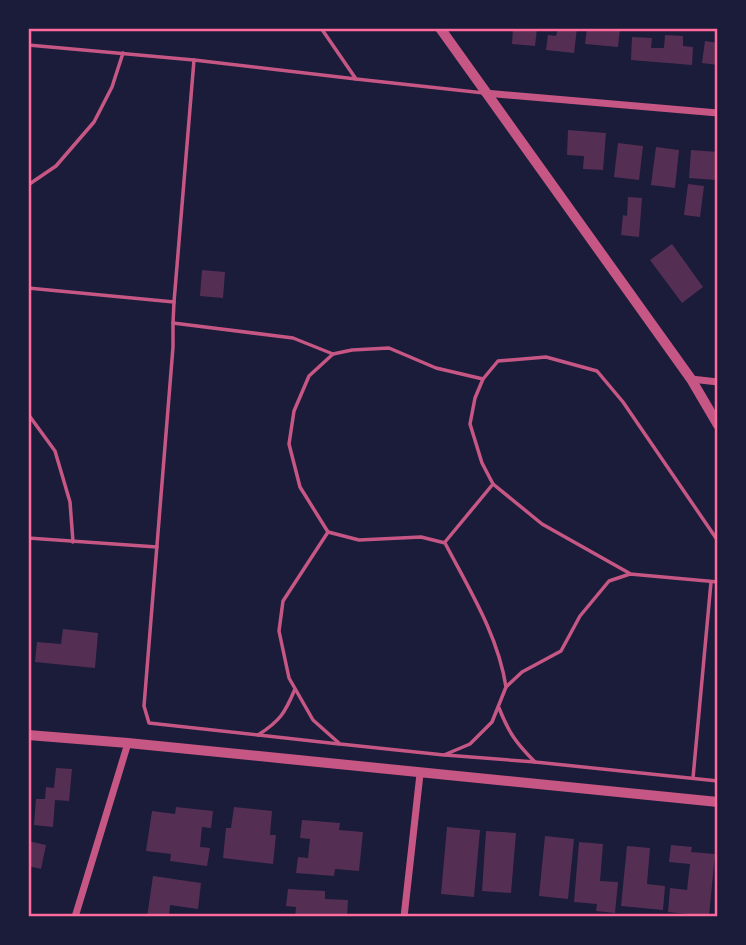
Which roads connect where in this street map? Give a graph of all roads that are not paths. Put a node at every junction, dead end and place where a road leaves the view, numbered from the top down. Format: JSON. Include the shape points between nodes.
{"nodes":[{"id":1,"x":321,"y":28,"type":"edge"},
{"id":2,"x":440,"y":28,"type":"edge"},
{"id":3,"x":28,"y":45,"type":"edge"},
{"id":4,"x":123,"y":53,"type":"junction"},
{"id":5,"x":194,"y":60,"type":"junction"},
{"id":6,"x":356,"y":79,"type":"junction"},
{"id":7,"x":485,"y":93,"type":"junction"},
{"id":8,"x":718,"y":113,"type":"edge"},
{"id":9,"x":28,"y":185,"type":"edge"},
{"id":10,"x":28,"y":288,"type":"edge"},
{"id":11,"x":174,"y":302,"type":"junction"},
{"id":12,"x":173,"y":323,"type":"junction"},
{"id":13,"x":333,"y":354,"type":"junction"},
{"id":14,"x":483,"y":379,"type":"junction"},
{"id":15,"x":691,"y":379,"type":"junction"},
{"id":16,"x":718,"y":382,"type":"edge"},
{"id":17,"x":28,"y":414,"type":"edge"},
{"id":18,"x":718,"y":425,"type":"edge"},
{"id":19,"x":492,"y":484,"type":"junction"},
{"id":20,"x":328,"y":532,"type":"junction"},
{"id":21,"x":28,"y":538,"type":"edge"},
{"id":22,"x":718,"y":541,"type":"edge"},
{"id":23,"x":73,"y":542,"type":"junction"},
{"id":24,"x":445,"y":543,"type":"junction"},
{"id":25,"x":157,"y":547,"type":"junction"},
{"id":26,"x":630,"y":574,"type":"junction"},
{"id":27,"x":711,"y":582,"type":"junction"},
{"id":28,"x":718,"y":582,"type":"edge"},
{"id":29,"x":506,"y":687,"type":"junction"},
{"id":30,"x":295,"y":689,"type":"junction"},
{"id":31,"x":498,"y":706,"type":"junction"},
{"id":32,"x":28,"y":735,"type":"edge"},
{"id":33,"x":258,"y":735,"type":"junction"},
{"id":34,"x":128,"y":743,"type":"junction"},
{"id":35,"x":340,"y":744,"type":"junction"},
{"id":36,"x":444,"y":755,"type":"junction"},
{"id":37,"x":535,"y":762,"type":"junction"},
{"id":38,"x":420,"y":774,"type":"junction"},
{"id":39,"x":692,"y":778,"type":"junction"},
{"id":40,"x":718,"y":781,"type":"edge"},
{"id":41,"x":718,"y":802,"type":"edge"},
{"id":42,"x":75,"y":917,"type":"edge"},
{"id":43,"x":404,"y":917,"type":"edge"}],
"edges":[{"from":1,"to":6,"type":"lane"},
{"from":2,"to":7,"type":"street"},
{"from":3,"to":4,"type":"lane"},
{"from":4,"to":5,"type":"lane"},
{"from":4,"to":9,"type":"lane","via":[[94,122],[56,166]]},
{"from":5,"to":6,"type":"lane"},
{"from":5,"to":11,"type":"lane"},
{"from":6,"to":7,"type":"lane"},
{"from":7,"to":8,"type":"street"},
{"from":7,"to":15,"type":"street"},
{"from":10,"to":11,"type":"lane"},
{"from":11,"to":12,"type":"lane"},
{"from":12,"to":13,"type":"lane","via":[[293,338]]},
{"from":12,"to":25,"type":"lane"},
{"from":13,"to":14,"type":"lane","via":[[389,348],[436,368]]},
{"from":13,"to":20,"type":"lane","via":[[309,376],[294,411],[289,443],[300,487]]},
{"from":14,"to":19,"type":"lane","via":[[470,424]]},
{"from":14,"to":22,"type":"lane","via":[[498,361],[546,357],[597,371]]},
{"from":15,"to":16,"type":"street"},
{"from":15,"to":18,"type":"street"},
{"from":17,"to":23,"type":"lane","via":[[55,451],[70,502]]},
{"from":19,"to":24,"type":"lane"},
{"from":19,"to":26,"type":"lane","via":[[542,524]]},
{"from":20,"to":24,"type":"lane","via":[[359,540],[421,537]]},
{"from":20,"to":30,"type":"lane","via":[[283,601],[279,631]]},
{"from":21,"to":23,"type":"lane"},
{"from":23,"to":25,"type":"lane"},
{"from":24,"to":29,"type":"lane","via":[[484,618]]},
{"from":25,"to":33,"type":"lane","via":[[144,706],[149,723]]},
{"from":26,"to":27,"type":"lane"},
{"from":26,"to":29,"type":"lane","via":[[609,581],[580,616],[561,651],[522,672]]},
{"from":27,"to":28,"type":"lane"},
{"from":27,"to":39,"type":"lane"},
{"from":29,"to":31,"type":"lane"},
{"from":30,"to":33,"type":"lane","via":[[276,723]]},
{"from":30,"to":35,"type":"lane","via":[[313,720]]},
{"from":31,"to":36,"type":"lane","via":[[492,722],[470,744]]},
{"from":31,"to":37,"type":"lane","via":[[517,744]]},
{"from":32,"to":34,"type":"street"},
{"from":33,"to":35,"type":"lane"},
{"from":34,"to":38,"type":"street"},
{"from":34,"to":42,"type":"street"},
{"from":35,"to":36,"type":"lane"},
{"from":36,"to":37,"type":"lane"},
{"from":37,"to":39,"type":"lane"},
{"from":38,"to":41,"type":"street"},
{"from":38,"to":43,"type":"street"},
{"from":39,"to":40,"type":"lane"}]}
